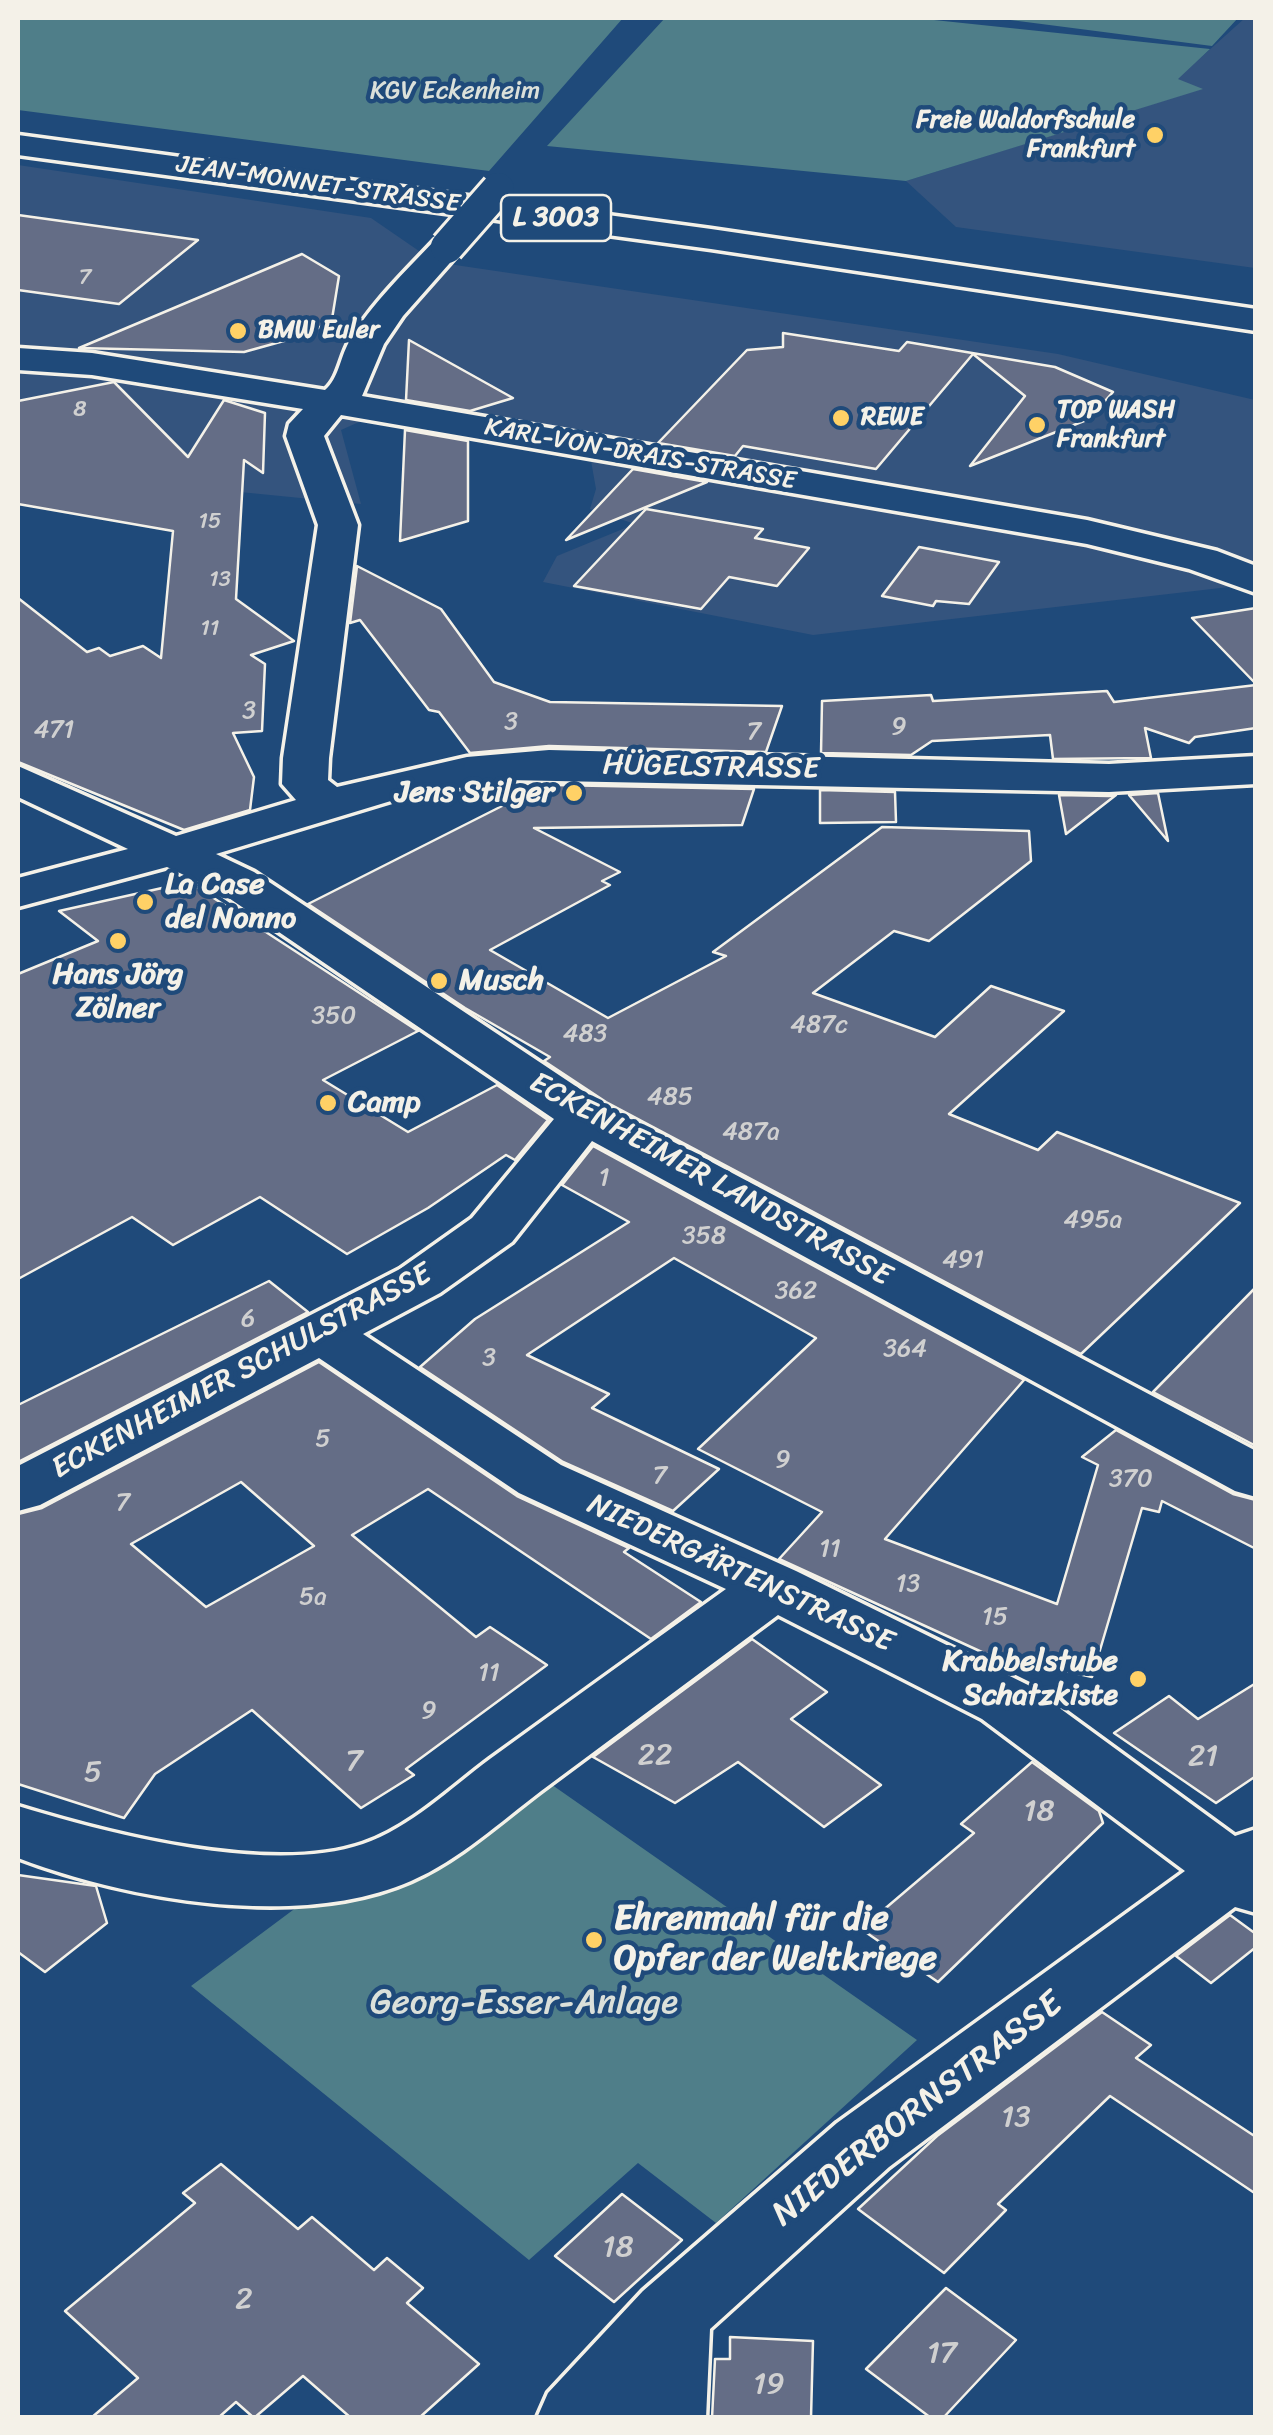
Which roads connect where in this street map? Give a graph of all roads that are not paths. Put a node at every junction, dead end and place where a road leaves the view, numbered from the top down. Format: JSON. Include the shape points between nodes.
{"nodes":[{"id":1,"x":18,"y":144,"type":"edge"},
{"id":2,"x":498,"y":189,"type":"dead end"},
{"id":3,"x":1094,"y":297,"type":"junction"},
{"id":4,"x":1256,"y":320,"type":"edge"},
{"id":5,"x":1256,"y":342,"type":"edge"},
{"id":6,"x":18,"y":359,"type":"edge"},
{"id":7,"x":334,"y":403,"type":"junction"},
{"id":8,"x":1256,"y":581,"type":"edge"},
{"id":9,"x":1256,"y":770,"type":"edge"},
{"id":10,"x":18,"y":780,"type":"edge"},
{"id":11,"x":329,"y":803,"type":"junction"},
{"id":12,"x":177,"y":850,"type":"junction"},
{"id":13,"x":18,"y":893,"type":"edge"},
{"id":14,"x":585,"y":1116,"type":"junction"},
{"id":15,"x":320,"y":1332,"type":"junction"},
{"id":16,"x":1256,"y":1477,"type":"edge"},
{"id":17,"x":18,"y":1491,"type":"edge"},
{"id":18,"x":774,"y":1586,"type":"junction"},
{"id":19,"x":18,"y":1832,"type":"edge"},
{"id":20,"x":1247,"y":1870,"type":"edge"},
{"id":21,"x":671,"y":2315,"type":"junction"},
{"id":22,"x":577,"y":2418,"type":"edge"},
{"id":23,"x":666,"y":2418,"type":"edge"}],
"edges":[{"from":1,"to":3,"type":"street","name":"JEAN-MONNET-STRASSE","number":"L 3003"},
{"from":2,"to":7,"type":"street","bridge":true,"via":[[390,309],[366,344],[349,388]]},
{"from":3,"to":4,"type":"street","name":"JEAN-MONNET-STRASSE","number":"L 3003"},
{"from":3,"to":5,"type":"street","name":"JEAN-MONNET-STRASSE","number":"L 3003"},
{"from":6,"to":7,"type":"street","name":"KARL-VON-DRAIS-STRASSE","via":[[92,364]]},
{"from":7,"to":8,"type":"street","name":"KARL-VON-DRAIS-STRASSE","via":[[1087,532],[1203,560]]},
{"from":7,"to":11,"type":"street","via":[[308,424],[305,436],[338,525],[306,758],[306,784]]},
{"from":9,"to":11,"type":"street","name":"HÜGELSTRASSE","via":[[1109,778],[516,764],[439,772]]},
{"from":10,"to":12,"type":"street","name":"ECKENHEIMER LANDSTRASSE"},
{"from":11,"to":12,"type":"street","name":"HÜGELSTRASSE"},
{"from":12,"to":13,"type":"street","name":"HÜGELSTRASSE"},
{"from":12,"to":14,"type":"street","name":"ECKENHEIMER LANDSTRASSE","via":[[238,882]]},
{"from":14,"to":15,"type":"street","name":"ECKENHEIMER SCHULSTRASSE","via":[[492,1230],[420,1281]]},
{"from":14,"to":16,"type":"street","name":"ECKENHEIMER LANDSTRASSE"},
{"from":15,"to":17,"type":"street","name":"ECKENHEIMER SCHULSTRASSE"},
{"from":15,"to":18,"type":"street","name":"NIEDERGÄRTENSTRASSE","via":[[540,1479]]},
{"from":18,"to":19,"type":"street","via":[[476,1805],[372,1868],[298,1878],[210,1874],[46,1844]]},
{"from":18,"to":20,"type":"street","name":"NIEDERGÄRTENSTRASSE","via":[[1006,1702]]},
{"from":20,"to":21,"type":"street","name":"NIEDERBORNSTRASSE","via":[[862,2145]]},
{"from":21,"to":22,"type":"street","name":"NIEDERBORNSTRASSE"},
{"from":21,"to":23,"type":"street"}]}
